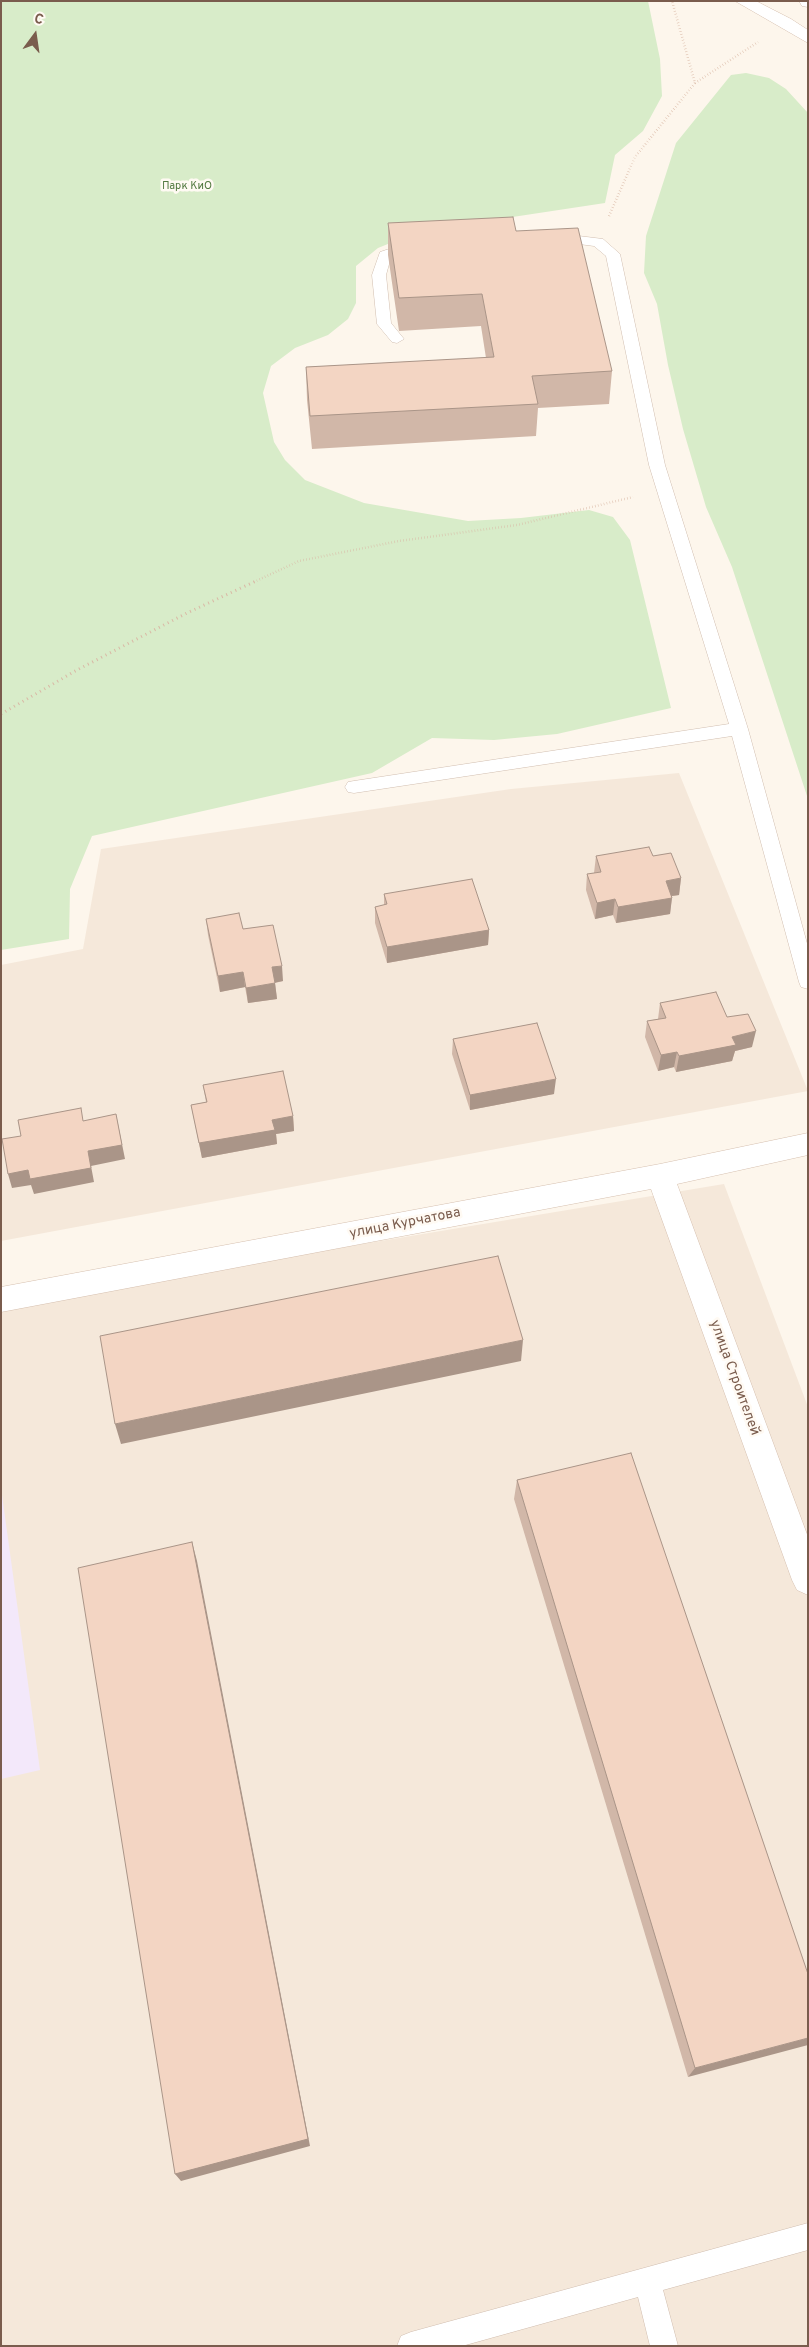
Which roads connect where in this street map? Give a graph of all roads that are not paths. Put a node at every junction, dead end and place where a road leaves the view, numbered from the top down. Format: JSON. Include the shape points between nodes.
{"nodes":[{"id":1,"x":743,"y":1,"type":"edge"},
{"id":2,"x":808,"y":38,"type":"edge"},
{"id":3,"x":542,"y":237,"type":"edge"},
{"id":4,"x":423,"y":241,"type":"edge"},
{"id":5,"x":397,"y":339,"type":"dead end"},
{"id":6,"x":740,"y":729,"type":"junction"},
{"id":7,"x":354,"y":787,"type":"dead end"},
{"id":8,"x":808,"y":982,"type":"edge"},
{"id":9,"x":808,"y":1144,"type":"edge"},
{"id":10,"x":660,"y":1176,"type":"junction"},
{"id":11,"x":1,"y":1300,"type":"edge"},
{"id":12,"x":808,"y":1580,"type":"edge"},
{"id":13,"x":808,"y":2236,"type":"edge"},
{"id":14,"x":647,"y":2280,"type":"junction"},
{"id":15,"x":411,"y":2346,"type":"edge"},
{"id":16,"x":664,"y":2346,"type":"edge"}],
"edges":[{"from":1,"to":2,"type":"street"},
{"from":3,"to":6,"type":"lane","via":[[598,242],[613,254],[657,465]]},
{"from":4,"to":5,"type":"lane","via":[[385,255],[379,275],[384,324]]},
{"from":6,"to":7,"type":"lane"},
{"from":6,"to":8,"type":"lane"},
{"from":9,"to":10,"type":"street","name":"улица Курчатова"},
{"from":10,"to":11,"type":"street","name":"улица Курчатова"},
{"from":10,"to":12,"type":"street","name":"улица Строителей"},
{"from":13,"to":14,"type":"lane"},
{"from":14,"to":15,"type":"lane"},
{"from":14,"to":16,"type":"lane"}]}
